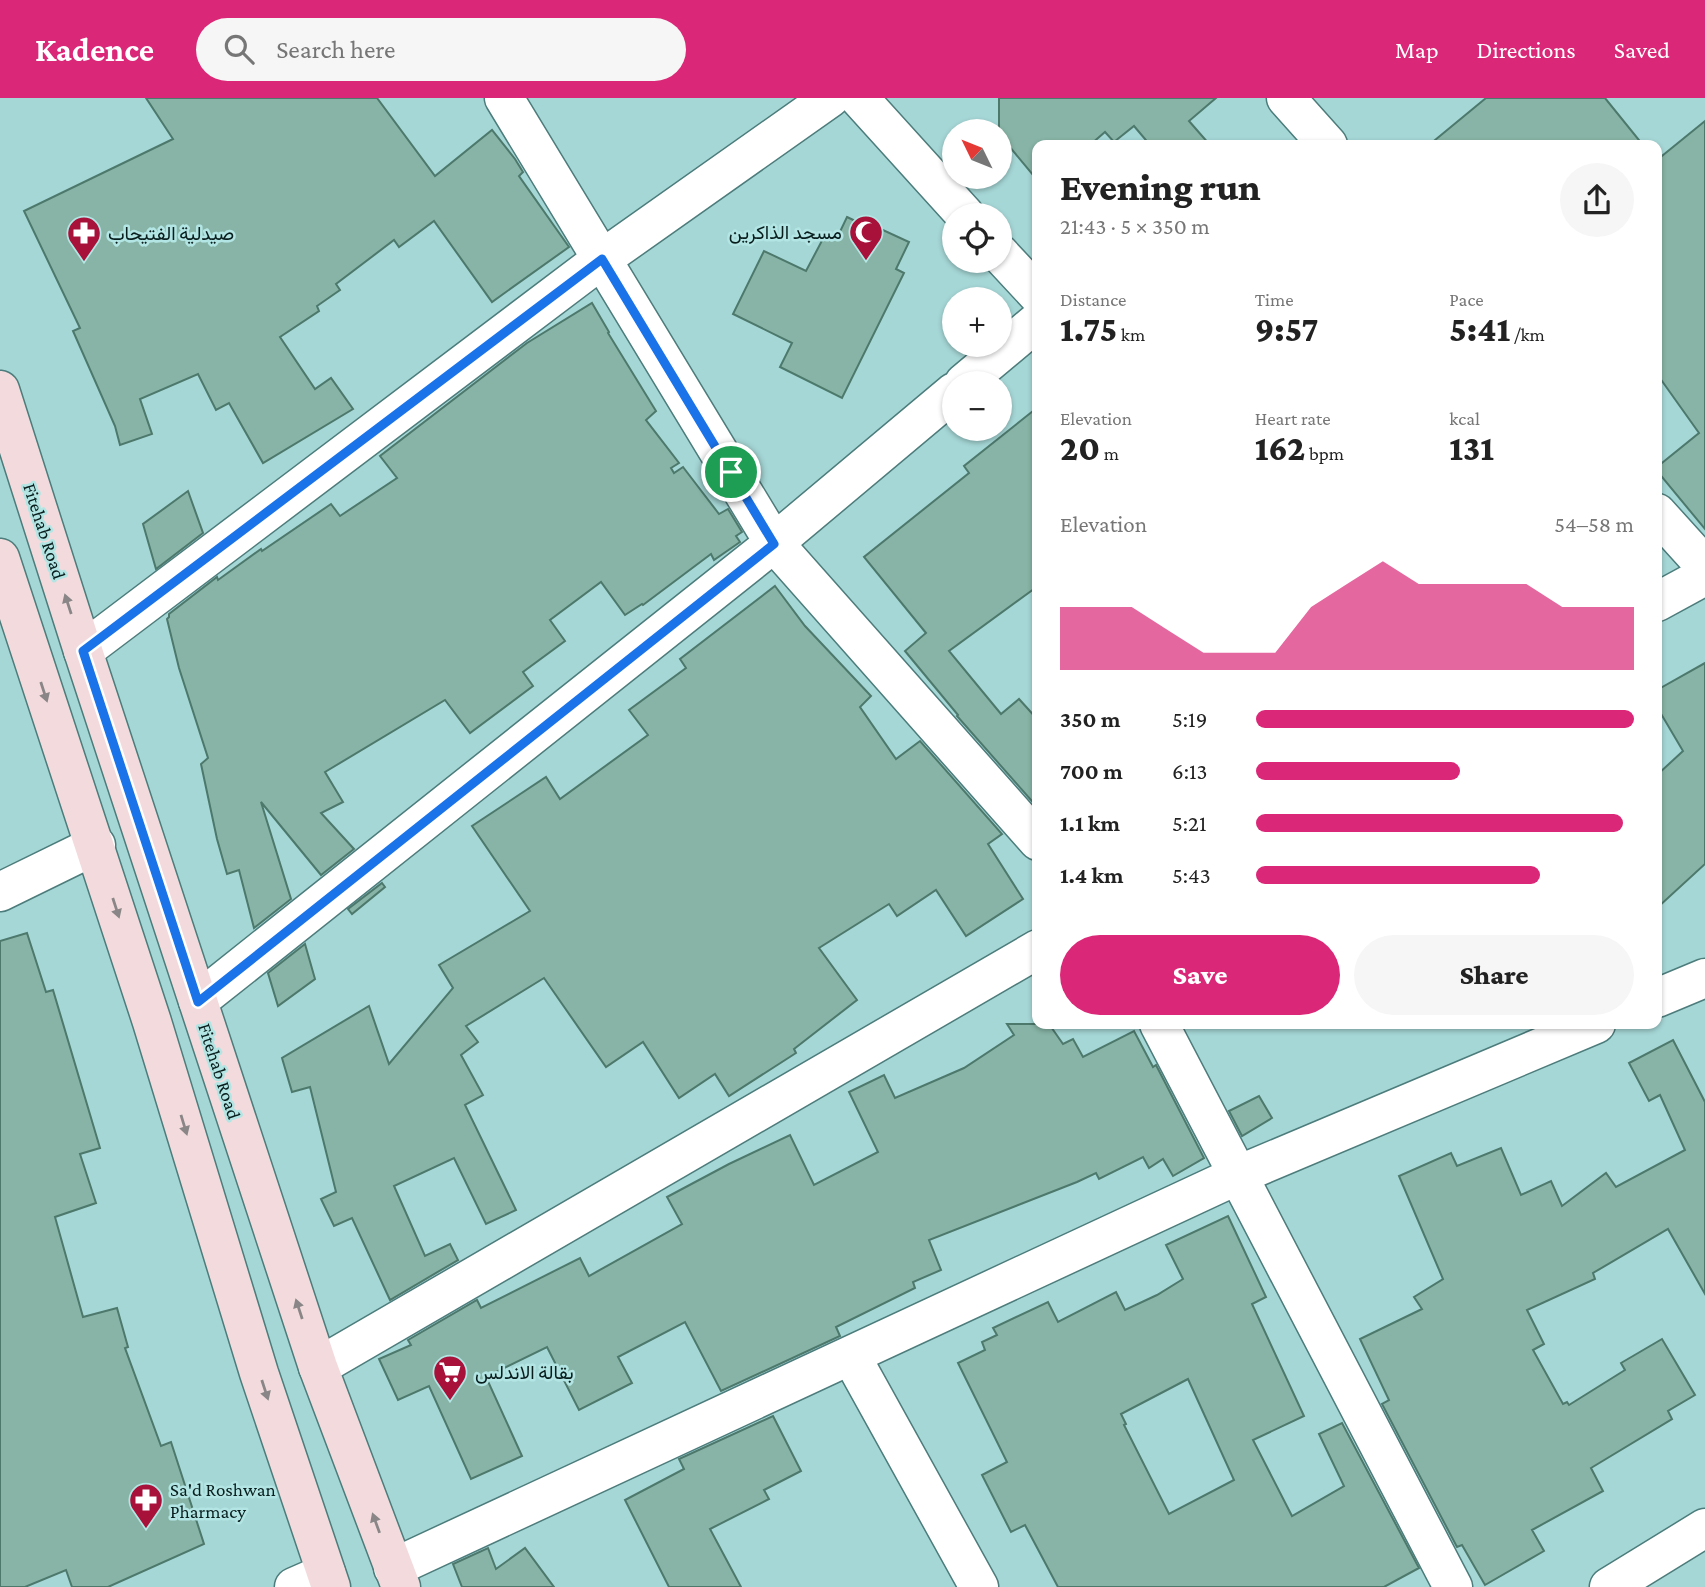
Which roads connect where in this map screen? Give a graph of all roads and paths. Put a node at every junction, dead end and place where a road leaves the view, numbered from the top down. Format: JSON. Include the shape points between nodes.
{"nodes":[{"id":1,"x":504,"y":98,"type":"edge"},
{"id":2,"x":830,"y":98,"type":"edge"},
{"id":3,"x":859,"y":98,"type":"edge"},
{"id":4,"x":1286,"y":98,"type":"edge"},
{"id":5,"x":1324,"y":140,"type":"edge"},
{"id":6,"x":954,"y":203,"type":"edge"},
{"id":7,"x":602,"y":259,"type":"junction"},
{"id":8,"x":1012,"y":267,"type":"edge"},
{"id":9,"x":1032,"y":289,"type":"edge"},
{"id":10,"x":1032,"y":326,"type":"edge"},
{"id":11,"x":978,"y":371,"type":"edge"},
{"id":12,"x":0,"y":390,"type":"edge"},
{"id":13,"x":942,"y":402,"type":"edge"},
{"id":14,"x":1662,"y":519,"type":"edge"},
{"id":15,"x":774,"y":544,"type":"junction"},
{"id":16,"x":0,"y":558,"type":"edge"},
{"id":17,"x":1705,"y":566,"type":"edge"},
{"id":18,"x":1705,"y":576,"type":"edge"},
{"id":19,"x":1662,"y":599,"type":"edge"},
{"id":20,"x":83,"y":651,"type":"junction"},
{"id":21,"x":1032,"y":834,"type":"edge"},
{"id":22,"x":96,"y":845,"type":"junction"},
{"id":23,"x":0,"y":892,"type":"edge"},
{"id":24,"x":1032,"y":952,"type":"edge"},
{"id":25,"x":1705,"y":978,"type":"edge"},
{"id":26,"x":1662,"y":996,"type":"edge"},
{"id":27,"x":198,"y":1002,"type":"junction"},
{"id":28,"x":1162,"y":1029,"type":"edge"},
{"id":29,"x":1584,"y":1029,"type":"edge"},
{"id":30,"x":1238,"y":1175,"type":"junction"},
{"id":31,"x":851,"y":1356,"type":"junction"},
{"id":32,"x":318,"y":1367,"type":"junction"},
{"id":33,"x":1705,"y":1528,"type":"edge"},
{"id":34,"x":397,"y":1578,"type":"edge"},
{"id":35,"x":317,"y":1582,"type":"edge"},
{"id":36,"x":979,"y":1587,"type":"edge"},
{"id":37,"x":1453,"y":1587,"type":"edge"},
{"id":38,"x":1609,"y":1587,"type":"edge"}],
"edges":[{"from":1,"to":7,"type":"street"},
{"from":2,"to":7,"type":"street"},
{"from":3,"to":6,"type":"street"},
{"from":4,"to":5,"type":"street"},
{"from":7,"to":15,"type":"street"},
{"from":7,"to":20,"type":"street"},
{"from":8,"to":9,"type":"street"},
{"from":10,"to":11,"type":"street"},
{"from":20,"to":12,"type":"main road","name":"Fitehab Road","one_way":true},
{"from":13,"to":15,"type":"street"},
{"from":14,"to":17,"type":"street"},
{"from":15,"to":21,"type":"street"},
{"from":15,"to":27,"type":"street"},
{"from":16,"to":22,"type":"main road","one_way":true},
{"from":18,"to":19,"type":"street"},
{"from":20,"to":27,"type":"main road","name":"Fitehab Road"},
{"from":22,"to":23,"type":"street"},
{"from":22,"to":35,"type":"main road","one_way":true,"via":[[259,1373]]},
{"from":24,"to":32,"type":"street"},
{"from":25,"to":26,"type":"street"},
{"from":32,"to":27,"type":"main road","name":"Fitehab Road","one_way":true},
{"from":28,"to":30,"type":"street"},
{"from":29,"to":30,"type":"street"},
{"from":30,"to":31,"type":"street"},
{"from":30,"to":37,"type":"street"},
{"from":31,"to":34,"type":"street"},
{"from":31,"to":36,"type":"street"},
{"from":34,"to":32,"type":"main road","name":"Fitehab Road","one_way":true},
{"from":33,"to":38,"type":"street"}]}
